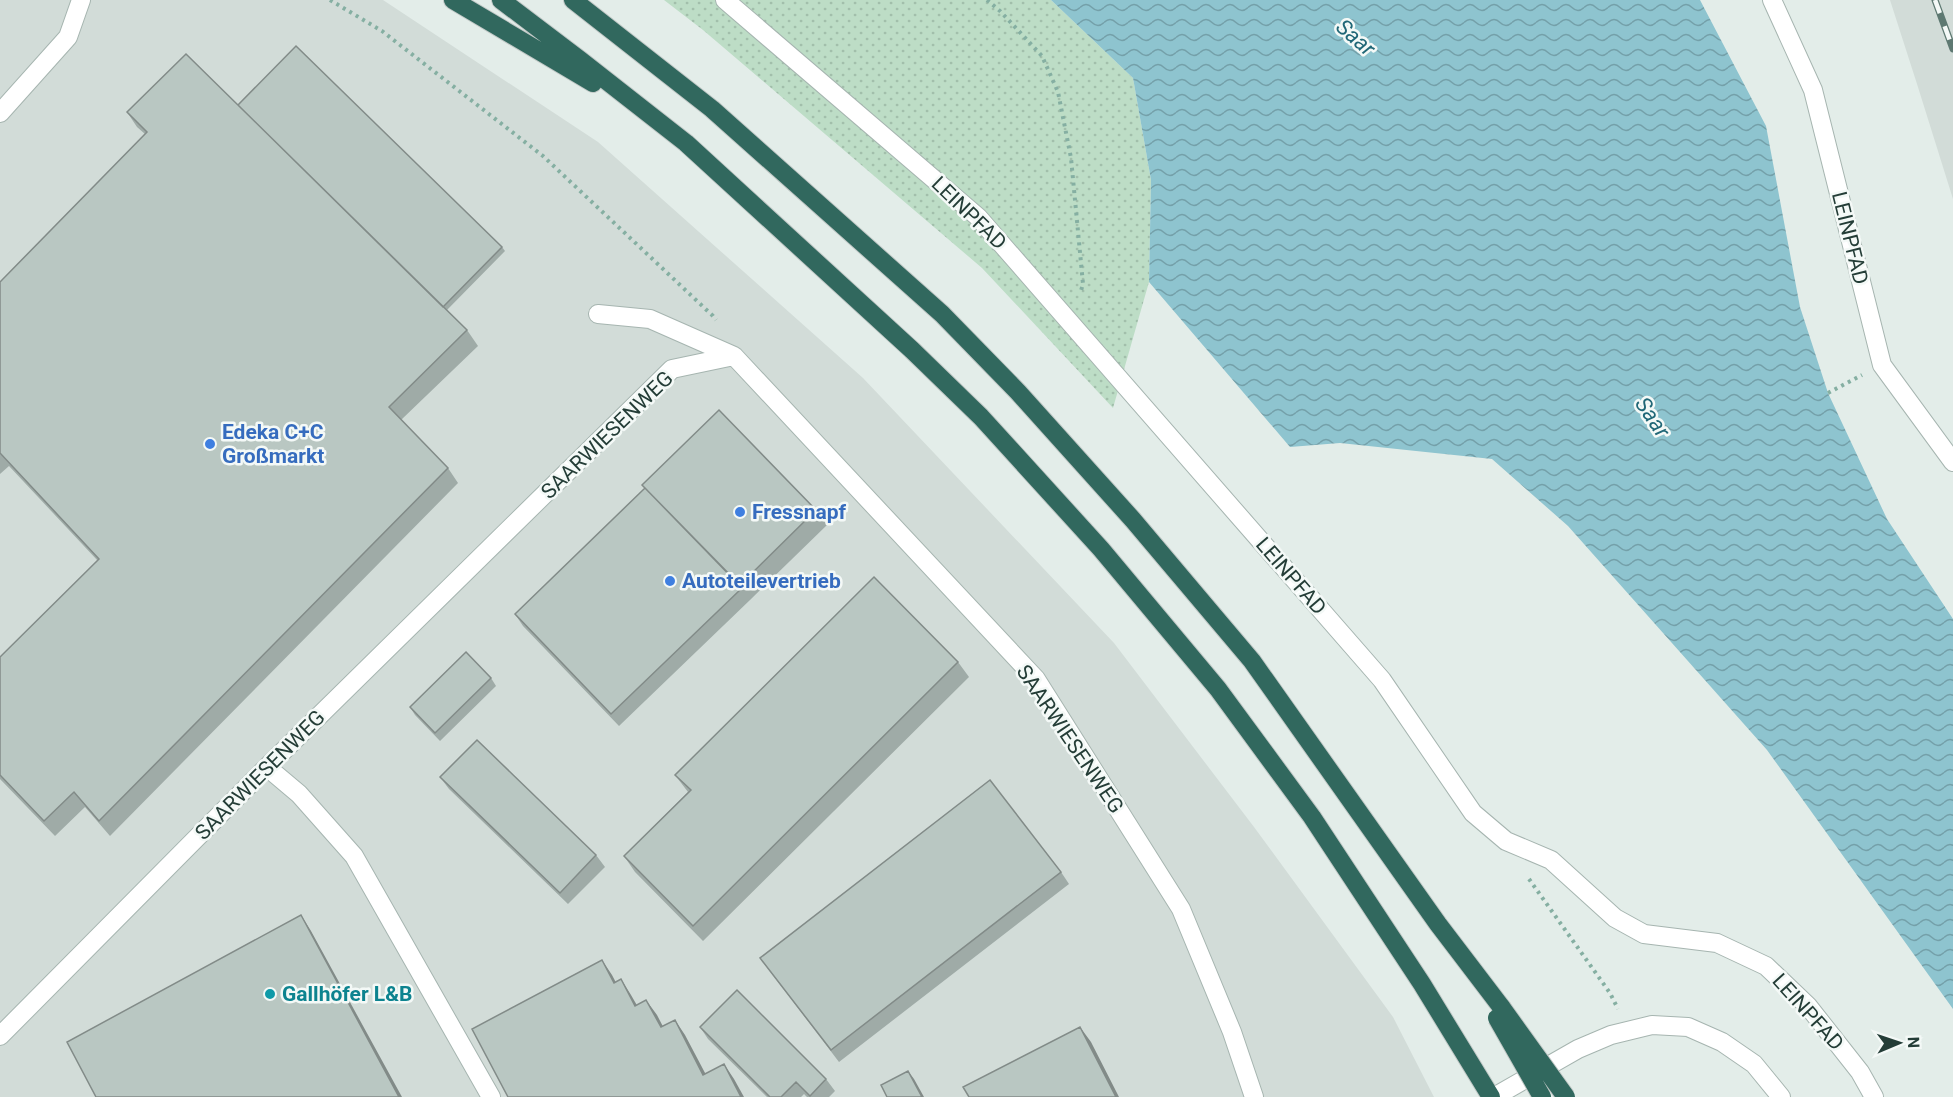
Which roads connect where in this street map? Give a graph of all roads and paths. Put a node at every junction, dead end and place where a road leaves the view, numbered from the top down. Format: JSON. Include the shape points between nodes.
{"nodes":[{"id":1,"x":81,"y":0,"type":"edge"},
{"id":2,"x":330,"y":0,"type":"edge"},
{"id":3,"x":453,"y":0,"type":"edge"},
{"id":4,"x":501,"y":0,"type":"edge"},
{"id":5,"x":573,"y":0,"type":"edge"},
{"id":6,"x":585,"y":0,"type":"edge"},
{"id":7,"x":725,"y":0,"type":"edge"},
{"id":8,"x":987,"y":0,"type":"edge"},
{"id":9,"x":1772,"y":0,"type":"edge"},
{"id":10,"x":628,"y":41,"type":"junction"},
{"id":11,"x":0,"y":112,"type":"edge"},
{"id":12,"x":686,"y":143,"type":"junction"},
{"id":13,"x":598,"y":314,"type":"dead end"},
{"id":14,"x":1071,"y":324,"type":"junction"},
{"id":15,"x":734,"y":356,"type":"junction"},
{"id":16,"x":1882,"y":365,"type":"junction"},
{"id":17,"x":1828,"y":393,"type":"dead end"},
{"id":18,"x":1953,"y":462,"type":"edge"},
{"id":19,"x":267,"y":767,"type":"junction"},
{"id":20,"x":1528,"y":877,"type":"dead end"},
{"id":21,"x":1498,"y":1010,"type":"junction"},
{"id":22,"x":1630,"y":1030,"type":"junction"},
{"id":23,"x":1450,"y":1034,"type":"junction"},
{"id":24,"x":0,"y":1036,"type":"edge"},
{"id":25,"x":491,"y":1097,"type":"edge"},
{"id":26,"x":1254,"y":1097,"type":"edge"},
{"id":27,"x":1477,"y":1097,"type":"edge"},
{"id":28,"x":1492,"y":1097,"type":"edge"},
{"id":29,"x":1542,"y":1097,"type":"edge"},
{"id":30,"x":1566,"y":1097,"type":"edge"},
{"id":31,"x":1781,"y":1097,"type":"edge"},
{"id":32,"x":1874,"y":1097,"type":"edge"}],
"edges":[{"from":1,"to":11,"type":"street","via":[[68,38]]},
{"from":2,"to":15,"type":"path","via":[[382,31],[543,156],[713,316]]},
{"from":3,"to":12,"type":"highway","via":[[570,68]]},
{"from":4,"to":12,"type":"highway"},
{"from":5,"to":10,"type":"highway"},
{"from":6,"to":10,"type":"highway"},
{"from":7,"to":14,"type":"street","name":"LEINPFAD","via":[[978,217]]},
{"from":8,"to":14,"type":"path","via":[[1042,57],[1058,92],[1071,158],[1083,284]]},
{"from":9,"to":16,"type":"street","name":"LEINPFAD","via":[[1813,90]]},
{"from":10,"to":21,"type":"highway","via":[[712,109],[942,314],[1133,520],[1252,661]]},
{"from":12,"to":23,"type":"highway","via":[[981,417],[1101,549],[1218,688],[1312,817],[1422,984]]},
{"from":13,"to":15,"type":"street","via":[[650,319]]},
{"from":14,"to":32,"type":"street","name":"LEINPFAD","via":[[1382,680],[1473,813],[1506,841],[1551,860],[1615,918],[1644,934],[1718,943],[1766,966],[1808,1006],[1860,1072]]},
{"from":15,"to":19,"type":"street","name":"SAARWIESENWEG","via":[[672,369]]},
{"from":15,"to":26,"type":"street","name":"SAARWIESENWEG","via":[[1036,680],[1181,909],[1232,1032]]},
{"from":16,"to":17,"type":"path"},
{"from":16,"to":18,"type":"street","name":"LEINPFAD"},
{"from":19,"to":24,"type":"street","name":"SAARWIESENWEG"},
{"from":19,"to":25,"type":"street","via":[[298,794],[354,856]]},
{"from":20,"to":22,"type":"path","via":[[1610,993]]},
{"from":21,"to":29,"type":"highway","bridge":true},
{"from":21,"to":30,"type":"highway","bridge":true},
{"from":22,"to":28,"type":"street","via":[[1578,1049]]},
{"from":22,"to":31,"type":"street","via":[[1652,1025],[1688,1027],[1722,1042],[1754,1064]]},
{"from":23,"to":27,"type":"highway"},
{"from":23,"to":28,"type":"highway"}]}
